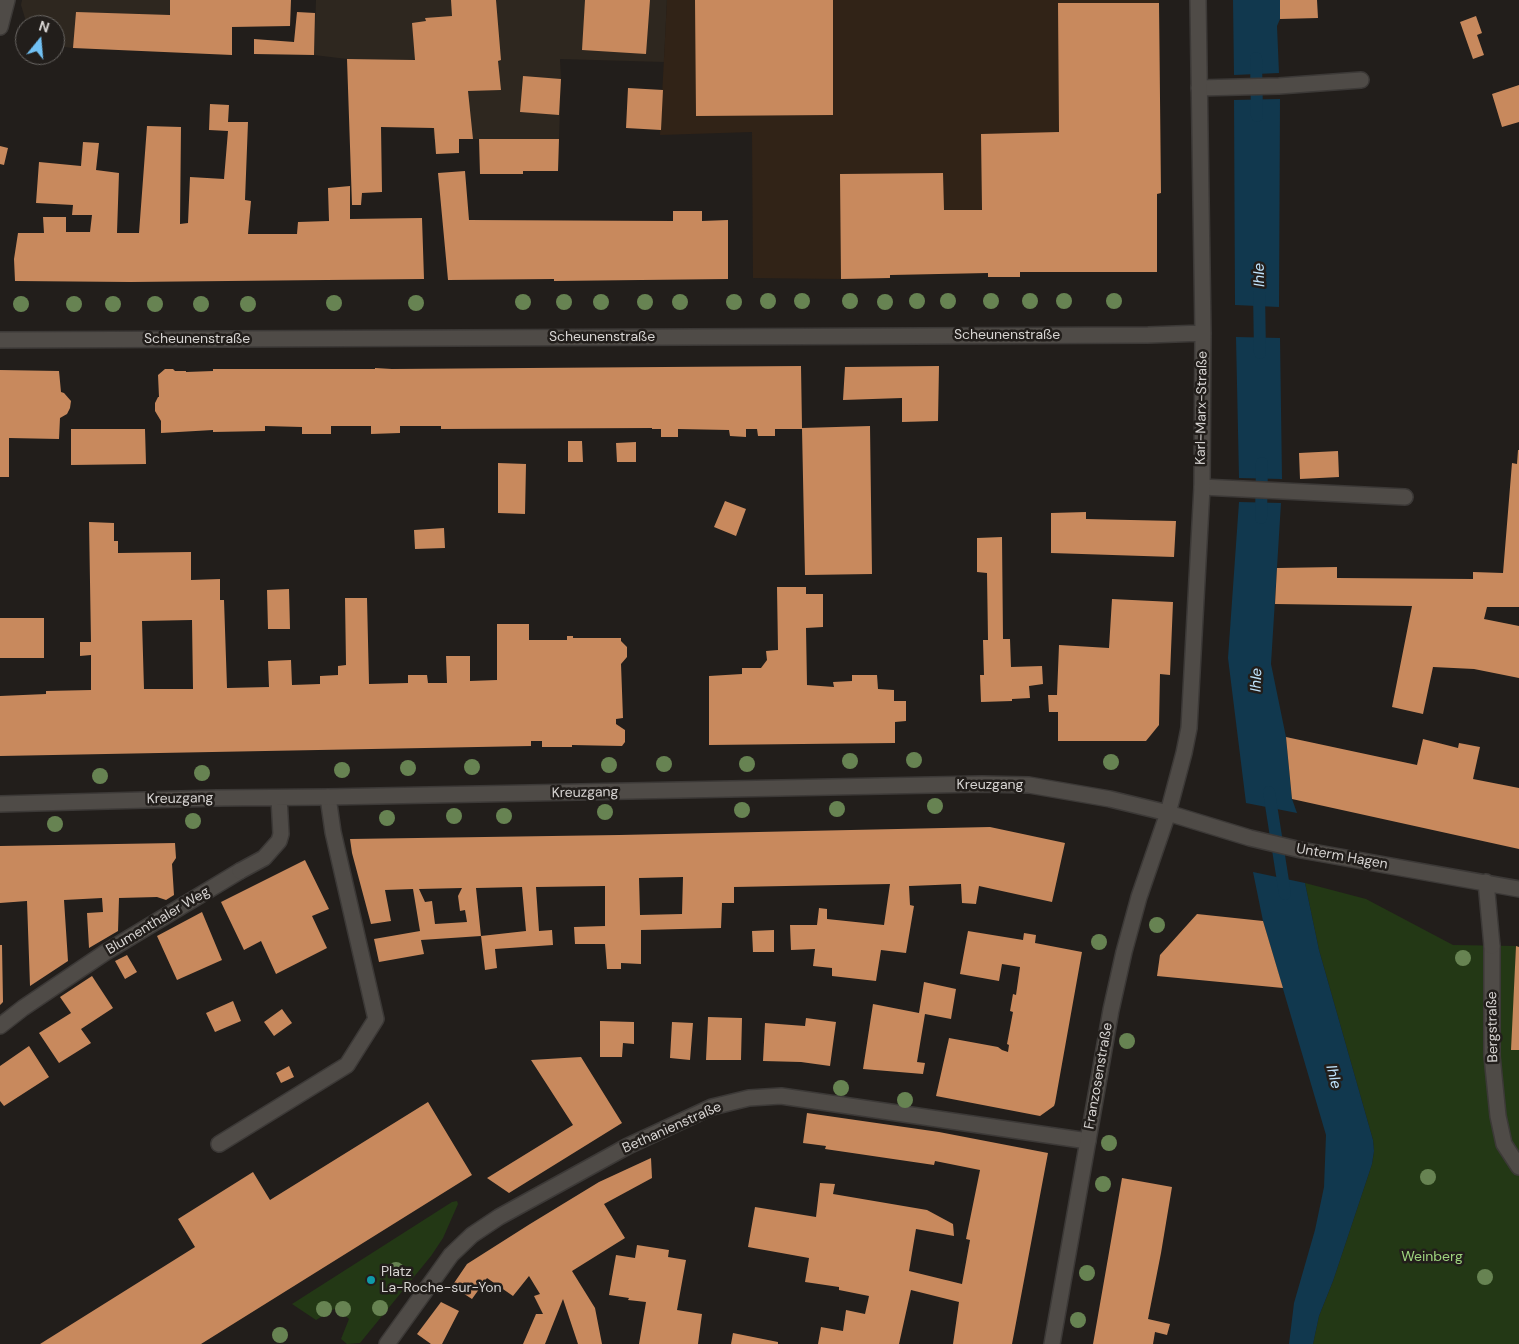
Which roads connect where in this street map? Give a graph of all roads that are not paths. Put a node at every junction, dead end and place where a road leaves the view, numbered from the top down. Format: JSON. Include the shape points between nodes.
{"nodes":[{"id":1,"x":6,"y":0,"type":"edge"},
{"id":2,"x":1198,"y":0,"type":"edge"},
{"id":3,"x":0,"y":27,"type":"edge"},
{"id":4,"x":1361,"y":80,"type":"dead end"},
{"id":5,"x":1199,"y":88,"type":"junction"},
{"id":6,"x":1203,"y":333,"type":"junction"},
{"id":7,"x":0,"y":340,"type":"edge"},
{"id":8,"x":1202,"y":487,"type":"junction"},
{"id":9,"x":1405,"y":497,"type":"dead end"},
{"id":10,"x":328,"y":797,"type":"junction"},
{"id":11,"x":280,"y":798,"type":"junction"},
{"id":12,"x":0,"y":804,"type":"edge"},
{"id":13,"x":1168,"y":813,"type":"junction"},
{"id":14,"x":1486,"y":882,"type":"junction"},
{"id":15,"x":1519,"y":889,"type":"edge"},
{"id":16,"x":0,"y":1026,"type":"edge"},
{"id":17,"x":1088,"y":1141,"type":"junction"},
{"id":18,"x":219,"y":1144,"type":"dead end"},
{"id":19,"x":1519,"y":1168,"type":"edge"},
{"id":20,"x":387,"y":1344,"type":"edge"},
{"id":21,"x":1052,"y":1344,"type":"edge"}],
"edges":[{"from":1,"to":3,"type":"street"},
{"from":2,"to":5,"type":"street","name":"Karl-Marx-Straße"},
{"from":4,"to":5,"type":"street"},
{"from":5,"to":6,"type":"street","name":"Karl-Marx-Straße"},
{"from":6,"to":7,"type":"street","name":"Scheunenstraße"},
{"from":6,"to":8,"type":"street","name":"Karl-Marx-Straße"},
{"from":8,"to":9,"type":"street"},
{"from":8,"to":13,"type":"street","name":"Karl-Marx-Straße","via":[[1189,728]]},
{"from":10,"to":11,"type":"street","name":"Kreuzgang"},
{"from":10,"to":13,"type":"street","name":"Kreuzgang","via":[[982,784],[1029,785]]},
{"from":10,"to":18,"type":"street","via":[[333,832],[376,1019],[347,1065]]},
{"from":11,"to":12,"type":"street","name":"Kreuzgang"},
{"from":11,"to":16,"type":"street","name":"Blumenthaler Weg","via":[[281,834],[264,858],[106,952]]},
{"from":13,"to":14,"type":"street","name":"Unterm Hagen","via":[[1301,850]]},
{"from":13,"to":17,"type":"street","name":"Franzosenstraße","via":[[1139,896],[1124,952]]},
{"from":14,"to":15,"type":"street","name":"Unterm Hagen"},
{"from":14,"to":19,"type":"street","name":"Bergstraße","via":[[1492,946],[1492,1056],[1498,1116],[1504,1144]]},
{"from":17,"to":20,"type":"street","name":"Bethanienstraße","via":[[781,1096],[748,1098],[712,1106],[628,1146],[472,1235],[451,1256]]},
{"from":17,"to":21,"type":"street","name":"Franzosenstraße"}]}
